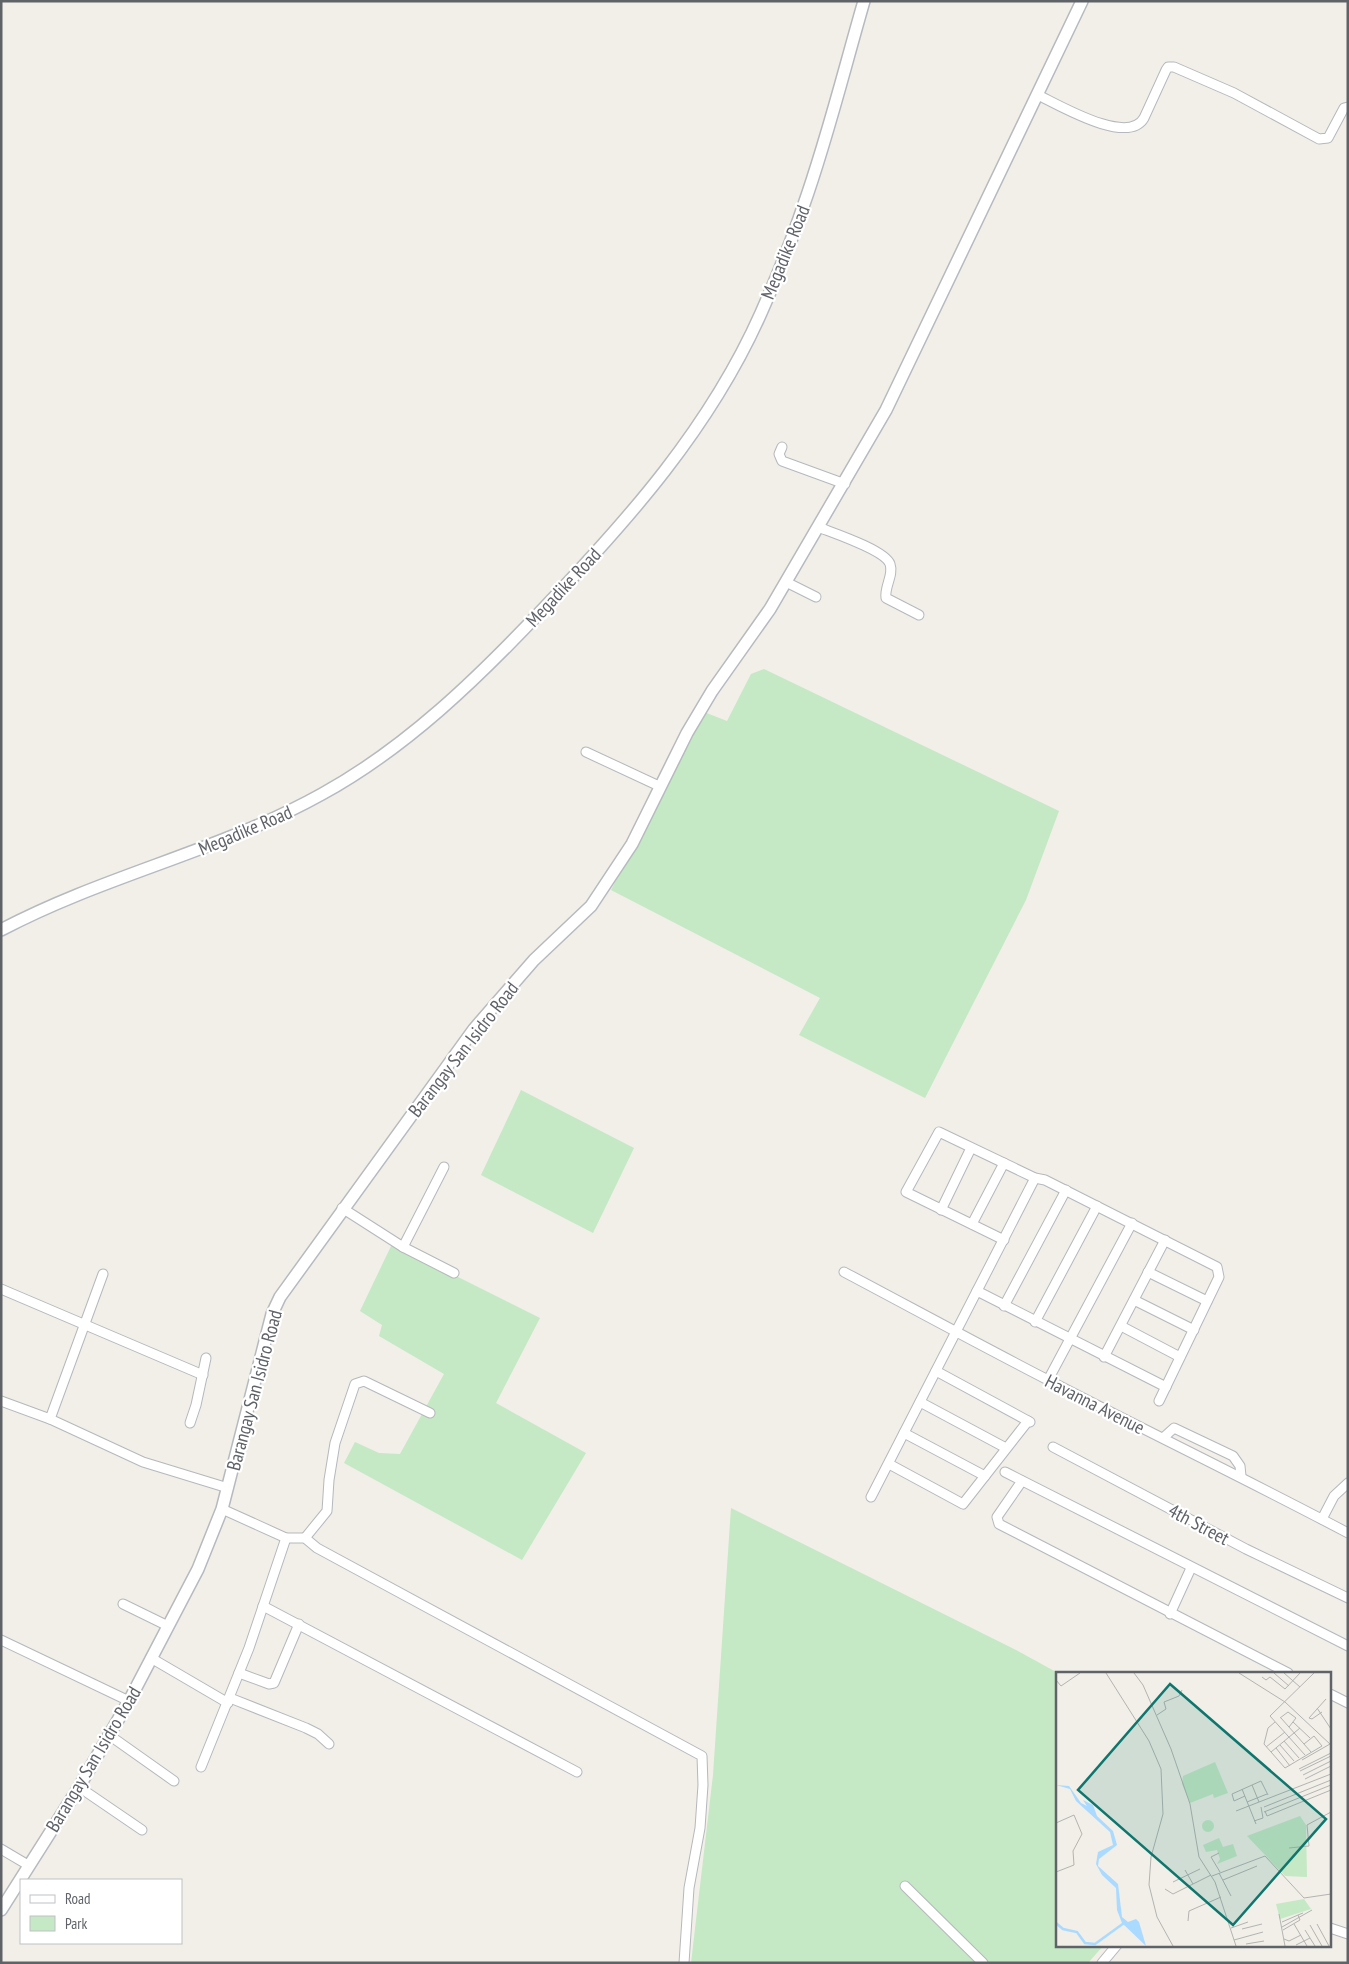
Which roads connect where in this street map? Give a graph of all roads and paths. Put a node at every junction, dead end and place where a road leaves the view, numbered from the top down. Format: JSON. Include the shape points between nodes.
{"nodes":[{"id":1,"x":864,"y":1,"type":"edge"},
{"id":2,"x":1082,"y":1,"type":"edge"},
{"id":3,"x":1038,"y":96,"type":"junction"},
{"id":4,"x":1348,"y":107,"type":"edge"},
{"id":5,"x":782,"y":446,"type":"dead end"},
{"id":6,"x":845,"y":484,"type":"junction"},
{"id":7,"x":818,"y":527,"type":"junction"},
{"id":8,"x":786,"y":582,"type":"junction"},
{"id":9,"x":816,"y":597,"type":"dead end"},
{"id":10,"x":919,"y":615,"type":"dead end"},
{"id":11,"x":586,"y":752,"type":"dead end"},
{"id":12,"x":659,"y":786,"type":"junction"},
{"id":13,"x":1,"y":930,"type":"edge"},
{"id":14,"x":971,"y":1148,"type":"junction"},
{"id":15,"x":1004,"y":1163,"type":"junction"},
{"id":16,"x":444,"y":1167,"type":"dead end"},
{"id":17,"x":1035,"y":1178,"type":"junction"},
{"id":18,"x":1066,"y":1190,"type":"junction"},
{"id":19,"x":1097,"y":1206,"type":"junction"},
{"id":20,"x":342,"y":1208,"type":"junction"},
{"id":21,"x":941,"y":1210,"type":"junction"},
{"id":22,"x":1132,"y":1223,"type":"junction"},
{"id":23,"x":972,"y":1224,"type":"junction"},
{"id":24,"x":1004,"y":1240,"type":"junction"},
{"id":25,"x":1165,"y":1240,"type":"junction"},
{"id":26,"x":403,"y":1247,"type":"junction"},
{"id":27,"x":844,"y":1272,"type":"dead end"},
{"id":28,"x":1148,"y":1272,"type":"junction"},
{"id":29,"x":454,"y":1273,"type":"dead end"},
{"id":30,"x":103,"y":1274,"type":"dead end"},
{"id":31,"x":1,"y":1289,"type":"edge"},
{"id":32,"x":977,"y":1291,"type":"junction"},
{"id":33,"x":1134,"y":1300,"type":"junction"},
{"id":34,"x":1207,"y":1301,"type":"junction"},
{"id":35,"x":1004,"y":1306,"type":"junction"},
{"id":36,"x":1035,"y":1322,"type":"junction"},
{"id":37,"x":84,"y":1324,"type":"junction"},
{"id":38,"x":1121,"y":1326,"type":"junction"},
{"id":39,"x":1194,"y":1330,"type":"junction"},
{"id":40,"x":955,"y":1331,"type":"junction"},
{"id":41,"x":1070,"y":1339,"type":"junction"},
{"id":42,"x":1180,"y":1356,"type":"junction"},
{"id":43,"x":1104,"y":1357,"type":"junction"},
{"id":44,"x":206,"y":1358,"type":"dead end"},
{"id":45,"x":936,"y":1371,"type":"junction"},
{"id":46,"x":203,"y":1375,"type":"junction"},
{"id":47,"x":1048,"y":1380,"type":"junction"},
{"id":48,"x":1166,"y":1387,"type":"junction"},
{"id":49,"x":1,"y":1400,"type":"edge"},
{"id":50,"x":1159,"y":1401,"type":"dead end"},
{"id":51,"x":920,"y":1402,"type":"junction"},
{"id":52,"x":430,"y":1413,"type":"dead end"},
{"id":53,"x":50,"y":1420,"type":"junction"},
{"id":54,"x":190,"y":1423,"type":"dead end"},
{"id":55,"x":904,"y":1434,"type":"junction"},
{"id":56,"x":1163,"y":1438,"type":"junction"},
{"id":57,"x":1053,"y":1447,"type":"dead end"},
{"id":58,"x":1006,"y":1448,"type":"junction"},
{"id":59,"x":888,"y":1464,"type":"junction"},
{"id":60,"x":1005,"y":1472,"type":"dead end"},
{"id":61,"x":985,"y":1476,"type":"junction"},
{"id":62,"x":1241,"y":1476,"type":"junction"},
{"id":63,"x":1022,"y":1482,"type":"junction"},
{"id":64,"x":1348,"y":1483,"type":"edge"},
{"id":65,"x":228,"y":1488,"type":"junction"},
{"id":66,"x":871,"y":1497,"type":"dead end"},
{"id":67,"x":222,"y":1509,"type":"junction"},
{"id":68,"x":1322,"y":1519,"type":"junction"},
{"id":69,"x":1348,"y":1533,"type":"edge"},
{"id":70,"x":286,"y":1538,"type":"junction"},
{"id":71,"x":305,"y":1538,"type":"junction"},
{"id":72,"x":1191,"y":1568,"type":"junction"},
{"id":73,"x":1348,"y":1598,"type":"edge"},
{"id":74,"x":123,"y":1604,"type":"dead end"},
{"id":75,"x":263,"y":1606,"type":"junction"},
{"id":76,"x":1170,"y":1614,"type":"junction"},
{"id":77,"x":299,"y":1624,"type":"junction"},
{"id":78,"x":168,"y":1626,"type":"junction"},
{"id":79,"x":1,"y":1640,"type":"edge"},
{"id":80,"x":1348,"y":1646,"type":"edge"},
{"id":81,"x":151,"y":1658,"type":"junction"},
{"id":82,"x":1286,"y":1672,"type":"edge"},
{"id":83,"x":239,"y":1673,"type":"junction"},
{"id":84,"x":1332,"y":1695,"type":"edge"},
{"id":85,"x":229,"y":1700,"type":"junction"},
{"id":86,"x":129,"y":1701,"type":"junction"},
{"id":87,"x":1348,"y":1703,"type":"edge"},
{"id":88,"x":109,"y":1736,"type":"junction"},
{"id":89,"x":329,"y":1744,"type":"dead end"},
{"id":90,"x":200,"y":1767,"type":"dead end"},
{"id":91,"x":577,"y":1772,"type":"dead end"},
{"id":92,"x":174,"y":1781,"type":"dead end"},
{"id":93,"x":79,"y":1787,"type":"junction"},
{"id":94,"x":142,"y":1830,"type":"dead end"},
{"id":95,"x":1,"y":1849,"type":"edge"},
{"id":96,"x":28,"y":1866,"type":"junction"},
{"id":97,"x":20,"y":1879,"type":"edge"},
{"id":98,"x":20,"y":1879,"type":"edge"},
{"id":99,"x":905,"y":1886,"type":"dead end"},
{"id":100,"x":1,"y":1910,"type":"edge"},
{"id":101,"x":1332,"y":1929,"type":"edge"},
{"id":102,"x":1348,"y":1934,"type":"edge"},
{"id":103,"x":1116,"y":1946,"type":"edge"},
{"id":104,"x":684,"y":1963,"type":"edge"},
{"id":105,"x":983,"y":1963,"type":"edge"},
{"id":106,"x":1102,"y":1963,"type":"edge"}],
"edges":[{"from":1,"to":13,"type":"street","name":"Megadike Road","via":[[802,211],[760,315],[703,420],[671,466],[572,579],[498,657],[450,700],[385,754],[347,780],[272,821],[84,891]]},
{"from":2,"to":3,"type":"street","name":"Barangay San Isidro Road"},
{"from":3,"to":4,"type":"street","via":[[1105,126],[1136,127],[1141,125],[1166,70],[1174,67],[1234,93],[1319,138],[1328,138],[1344,108]]},
{"from":3,"to":6,"type":"street","name":"Barangay San Isidro Road","via":[[886,410]]},
{"from":5,"to":6,"type":"street","via":[[779,454],[782,461]]},
{"from":6,"to":7,"type":"street","name":"Barangay San Isidro Road"},
{"from":7,"to":8,"type":"street","name":"Barangay San Isidro Road"},
{"from":7,"to":10,"type":"street","via":[[875,551],[888,560],[891,571],[886,598]]},
{"from":8,"to":9,"type":"street"},
{"from":8,"to":12,"type":"street","name":"Barangay San Isidro Road","via":[[712,691]]},
{"from":11,"to":12,"type":"street"},
{"from":12,"to":20,"type":"street","name":"Barangay San Isidro Road","via":[[632,844],[592,906],[534,960],[474,1029]]},
{"from":14,"to":15,"type":"street"},
{"from":14,"to":21,"type":"street"},
{"from":14,"to":21,"type":"street","via":[[939,1132],[906,1192]]},
{"from":15,"to":17,"type":"street"},
{"from":15,"to":23,"type":"street"},
{"from":16,"to":26,"type":"street"},
{"from":17,"to":18,"type":"street"},
{"from":17,"to":24,"type":"street"},
{"from":18,"to":19,"type":"street"},
{"from":18,"to":35,"type":"street"},
{"from":19,"to":22,"type":"street"},
{"from":19,"to":36,"type":"street"},
{"from":20,"to":26,"type":"street"},
{"from":20,"to":65,"type":"street","name":"Barangay San Isidro Road","via":[[290,1281],[272,1314]]},
{"from":21,"to":23,"type":"street"},
{"from":22,"to":25,"type":"street"},
{"from":22,"to":41,"type":"street"},
{"from":23,"to":24,"type":"street"},
{"from":24,"to":32,"type":"street"},
{"from":25,"to":28,"type":"street"},
{"from":25,"to":34,"type":"street","via":[[1217,1267],[1219,1277]]},
{"from":26,"to":29,"type":"street"},
{"from":27,"to":40,"type":"street","name":"Havanna Avenue"},
{"from":28,"to":33,"type":"street"},
{"from":28,"to":34,"type":"street"},
{"from":30,"to":37,"type":"street"},
{"from":31,"to":37,"type":"street"},
{"from":32,"to":35,"type":"street"},
{"from":32,"to":40,"type":"street"},
{"from":33,"to":38,"type":"street"},
{"from":33,"to":39,"type":"street"},
{"from":34,"to":39,"type":"street"},
{"from":35,"to":36,"type":"street"},
{"from":36,"to":41,"type":"street"},
{"from":37,"to":46,"type":"street"},
{"from":37,"to":53,"type":"street"},
{"from":38,"to":42,"type":"street"},
{"from":38,"to":43,"type":"street"},
{"from":39,"to":42,"type":"street"},
{"from":40,"to":45,"type":"street"},
{"from":40,"to":47,"type":"street","name":"Havanna Avenue"},
{"from":41,"to":43,"type":"street"},
{"from":41,"to":47,"type":"street"},
{"from":42,"to":48,"type":"street"},
{"from":43,"to":48,"type":"street"},
{"from":44,"to":46,"type":"street"},
{"from":45,"to":51,"type":"street"},
{"from":45,"to":58,"type":"street","via":[[1029,1421]]},
{"from":46,"to":54,"type":"street"},
{"from":47,"to":56,"type":"street","name":"Havanna Avenue"},
{"from":48,"to":50,"type":"street"},
{"from":49,"to":53,"type":"street"},
{"from":51,"to":55,"type":"street"},
{"from":51,"to":58,"type":"street"},
{"from":52,"to":71,"type":"street","via":[[364,1381],[355,1384],[336,1443],[327,1511]]},
{"from":53,"to":65,"type":"street","via":[[143,1462]]},
{"from":55,"to":59,"type":"street"},
{"from":55,"to":61,"type":"street"},
{"from":56,"to":62,"type":"street","name":"Havanna Avenue"},
{"from":56,"to":62,"type":"street","via":[[1174,1428],[1221,1449],[1237,1460]]},
{"from":57,"to":73,"type":"street","name":"4th Street","via":[[1246,1549]]},
{"from":58,"to":61,"type":"street"},
{"from":59,"to":61,"type":"street","via":[[964,1504]]},
{"from":59,"to":66,"type":"street"},
{"from":60,"to":63,"type":"street"},
{"from":62,"to":68,"type":"street","name":"Havanna Avenue"},
{"from":63,"to":72,"type":"street"},
{"from":63,"to":76,"type":"street","via":[[997,1517],[1000,1524]]},
{"from":64,"to":68,"type":"street","via":[[1334,1496]]},
{"from":65,"to":67,"type":"street","name":"Barangay San Isidro Road"},
{"from":67,"to":70,"type":"street"},
{"from":67,"to":78,"type":"street","name":"Barangay San Isidro Road","via":[[198,1569]]},
{"from":68,"to":69,"type":"street","name":"Havanna Avenue"},
{"from":70,"to":71,"type":"street"},
{"from":70,"to":75,"type":"street"},
{"from":71,"to":104,"type":"street","via":[[317,1548],[702,1756],[700,1828],[689,1888]]},
{"from":72,"to":76,"type":"street"},
{"from":72,"to":80,"type":"street"},
{"from":74,"to":78,"type":"street"},
{"from":75,"to":77,"type":"street"},
{"from":75,"to":83,"type":"street"},
{"from":76,"to":82,"type":"street"},
{"from":77,"to":83,"type":"street","via":[[274,1683]]},
{"from":77,"to":91,"type":"street"},
{"from":78,"to":81,"type":"street","name":"Barangay San Isidro Road"},
{"from":79,"to":86,"type":"street"},
{"from":81,"to":85,"type":"street"},
{"from":81,"to":86,"type":"street","name":"Barangay San Isidro Road"},
{"from":83,"to":85,"type":"street"},
{"from":84,"to":87,"type":"street"},
{"from":85,"to":89,"type":"street","via":[[306,1728]]},
{"from":85,"to":90,"type":"street"},
{"from":86,"to":88,"type":"street","name":"Barangay San Isidro Road"},
{"from":88,"to":92,"type":"street"},
{"from":88,"to":93,"type":"street","name":"Barangay San Isidro Road"},
{"from":93,"to":94,"type":"street"},
{"from":93,"to":96,"type":"street","name":"Barangay San Isidro Road"},
{"from":95,"to":96,"type":"street"},
{"from":96,"to":97,"type":"street","name":"Barangay San Isidro Road"},
{"from":98,"to":100,"type":"street","name":"Barangay San Isidro Road"},
{"from":99,"to":105,"type":"street"},
{"from":101,"to":102,"type":"street"},
{"from":103,"to":106,"type":"street"}]}
